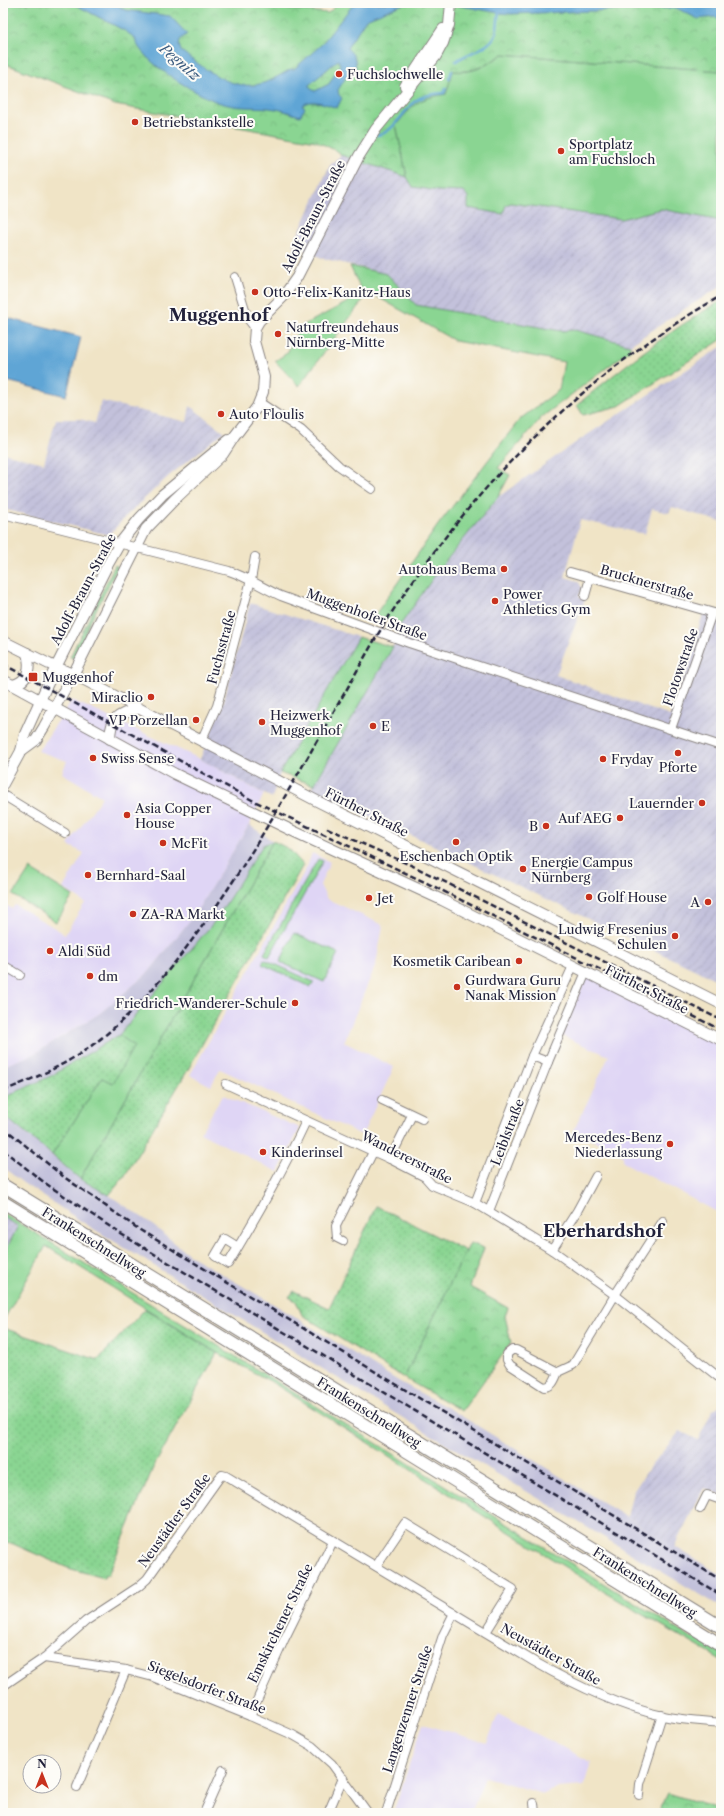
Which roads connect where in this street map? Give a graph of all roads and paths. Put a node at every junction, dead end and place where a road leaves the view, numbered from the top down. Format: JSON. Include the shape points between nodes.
{"nodes":[{"id":1,"x":450,"y":8,"type":"edge"},
{"id":2,"x":235,"y":277,"type":"dead end"},
{"id":3,"x":255,"y":328,"type":"junction"},
{"id":4,"x":259,"y":402,"type":"junction"},
{"id":5,"x":234,"y":437,"type":"junction"},
{"id":6,"x":372,"y":489,"type":"dead end"},
{"id":7,"x":3,"y":514,"type":"edge"},
{"id":8,"x":120,"y":543,"type":"junction"},
{"id":9,"x":136,"y":547,"type":"junction"},
{"id":10,"x":255,"y":556,"type":"dead end"},
{"id":11,"x":570,"y":572,"type":"dead end"},
{"id":12,"x":590,"y":578,"type":"junction"},
{"id":13,"x":251,"y":580,"type":"junction"},
{"id":14,"x":585,"y":596,"type":"dead end"},
{"id":15,"x":712,"y":613,"type":"junction"},
{"id":16,"x":721,"y":615,"type":"edge"},
{"id":17,"x":3,"y":641,"type":"edge"},
{"id":18,"x":27,"y":653,"type":"junction"},
{"id":19,"x":56,"y":667,"type":"junction"},
{"id":20,"x":73,"y":674,"type":"junction"},
{"id":21,"x":3,"y":680,"type":"edge"},
{"id":22,"x":13,"y":685,"type":"junction"},
{"id":23,"x":40,"y":701,"type":"junction"},
{"id":24,"x":54,"y":708,"type":"junction"},
{"id":25,"x":137,"y":709,"type":"junction"},
{"id":26,"x":671,"y":729,"type":"junction"},
{"id":27,"x":110,"y":739,"type":"junction"},
{"id":28,"x":201,"y":741,"type":"junction"},
{"id":29,"x":721,"y":746,"type":"edge"},
{"id":30,"x":21,"y":751,"type":"junction"},
{"id":31,"x":3,"y":784,"type":"edge"},
{"id":32,"x":3,"y":795,"type":"edge"},
{"id":33,"x":65,"y":833,"type":"dead end"},
{"id":34,"x":3,"y":965,"type":"edge"},
{"id":35,"x":572,"y":966,"type":"junction"},
{"id":36,"x":586,"y":972,"type":"junction"},
{"id":37,"x":20,"y":975,"type":"dead end"},
{"id":38,"x":565,"y":985,"type":"junction"},
{"id":39,"x":577,"y":991,"type":"junction"},
{"id":40,"x":721,"y":1004,"type":"edge"},
{"id":41,"x":721,"y":1040,"type":"edge"},
{"id":42,"x":532,"y":1056,"type":"junction"},
{"id":43,"x":548,"y":1062,"type":"junction"},
{"id":44,"x":226,"y":1084,"type":"dead end"},
{"id":45,"x":382,"y":1100,"type":"dead end"},
{"id":46,"x":412,"y":1115,"type":"junction"},
{"id":47,"x":422,"y":1119,"type":"dead end"},
{"id":48,"x":306,"y":1121,"type":"junction"},
{"id":49,"x":373,"y":1152,"type":"junction"},
{"id":50,"x":390,"y":1159,"type":"junction"},
{"id":51,"x":596,"y":1176,"type":"dead end"},
{"id":52,"x":3,"y":1185,"type":"edge"},
{"id":53,"x":3,"y":1202,"type":"edge"},
{"id":54,"x":475,"y":1203,"type":"junction"},
{"id":55,"x":489,"y":1211,"type":"junction"},
{"id":56,"x":663,"y":1220,"type":"dead end"},
{"id":57,"x":343,"y":1241,"type":"dead end"},
{"id":58,"x":238,"y":1246,"type":"dead end"},
{"id":59,"x":552,"y":1250,"type":"junction"},
{"id":60,"x":615,"y":1295,"type":"junction"},
{"id":61,"x":558,"y":1372,"type":"junction"},
{"id":62,"x":721,"y":1380,"type":"edge"},
{"id":63,"x":721,"y":1500,"type":"edge"},
{"id":64,"x":700,"y":1509,"type":"dead end"},
{"id":65,"x":333,"y":1541,"type":"junction"},
{"id":66,"x":376,"y":1566,"type":"junction"},
{"id":67,"x":454,"y":1613,"type":"junction"},
{"id":68,"x":721,"y":1627,"type":"edge"},
{"id":69,"x":486,"y":1632,"type":"junction"},
{"id":70,"x":721,"y":1645,"type":"edge"},
{"id":71,"x":44,"y":1658,"type":"junction"},
{"id":72,"x":126,"y":1670,"type":"junction"},
{"id":73,"x":3,"y":1686,"type":"edge"},
{"id":74,"x":250,"y":1716,"type":"junction"},
{"id":75,"x":662,"y":1716,"type":"junction"},
{"id":76,"x":721,"y":1723,"type":"edge"},
{"id":77,"x":223,"y":1770,"type":"dead end"},
{"id":78,"x":343,"y":1778,"type":"junction"},
{"id":79,"x":77,"y":1787,"type":"dead end"},
{"id":80,"x":638,"y":1795,"type":"dead end"},
{"id":81,"x":534,"y":1803,"type":"dead end"},
{"id":82,"x":204,"y":1813,"type":"edge"},
{"id":83,"x":328,"y":1813,"type":"edge"},
{"id":84,"x":368,"y":1813,"type":"edge"},
{"id":85,"x":386,"y":1813,"type":"edge"},
{"id":86,"x":535,"y":1813,"type":"edge"}],
"edges":[{"from":1,"to":3,"type":"main road","name":"Adolf-Braun-Straße","via":[[438,38],[359,156],[294,281]]},
{"from":2,"to":3,"type":"street","name":"Adolf-Braun-Straße","via":[[248,319]]},
{"from":3,"to":4,"type":"main road","name":"Adolf-Braun-Straße","via":[[254,341],[264,377]]},
{"from":4,"to":5,"type":"main road","name":"Adolf-Braun-Straße"},
{"from":4,"to":6,"type":"street","via":[[301,430],[339,466]]},
{"from":5,"to":8,"type":"main road","name":"Adolf-Braun-Straße","via":[[162,494]]},
{"from":5,"to":9,"type":"main road","name":"Adolf-Braun-Straße","via":[[223,454],[152,522]]},
{"from":7,"to":8,"type":"street","name":"Muggenhofer Straße"},
{"from":8,"to":9,"type":"street","name":"Muggenhofer Straße"},
{"from":8,"to":19,"type":"main road","name":"Adolf-Braun-Straße"},
{"from":9,"to":13,"type":"street","name":"Muggenhofer Straße","via":[[229,571]]},
{"from":9,"to":20,"type":"main road","name":"Adolf-Braun-Straße"},
{"from":10,"to":13,"type":"street","name":"Fuchsstraße"},
{"from":11,"to":12,"type":"street","name":"Brucknerstraße"},
{"from":12,"to":14,"type":"street","name":"Brucknerstraße"},
{"from":12,"to":15,"type":"street","name":"Brucknerstraße"},
{"from":13,"to":26,"type":"street","name":"Muggenhofer Straße","via":[[281,596],[404,641]]},
{"from":13,"to":28,"type":"street","name":"Fuchsstraße","via":[[217,706]]},
{"from":15,"to":16,"type":"street","name":"Brucknerstraße"},
{"from":15,"to":26,"type":"street","name":"Flotowstraße"},
{"from":17,"to":18,"type":"main road","name":"Fürther Straße"},
{"from":18,"to":19,"type":"main road","name":"Fürther Straße"},
{"from":18,"to":22,"type":"main road","via":[[28,675],[20,683]]},
{"from":19,"to":20,"type":"main road","name":"Fürther Straße"},
{"from":19,"to":23,"type":"main road","name":"Adolf-Braun-Straße"},
{"from":20,"to":24,"type":"main road","name":"Adolf-Braun-Straße"},
{"from":20,"to":25,"type":"main road","name":"Fürther Straße"},
{"from":21,"to":22,"type":"main road","name":"Fürther Straße"},
{"from":22,"to":23,"type":"main road","name":"Fürther Straße"},
{"from":23,"to":24,"type":"main road","name":"Fürther Straße"},
{"from":23,"to":30,"type":"main road","name":"Adolf-Braun-Straße","via":[[25,734]]},
{"from":24,"to":27,"type":"main road","name":"Fürther Straße"},
{"from":24,"to":30,"type":"main road","name":"Adolf-Braun-Straße","via":[[36,740]]},
{"from":25,"to":27,"type":"main road","via":[[120,714],[115,719],[110,730]]},
{"from":25,"to":28,"type":"main road","name":"Fürther Straße"},
{"from":26,"to":29,"type":"street","name":"Muggenhofer Straße"},
{"from":27,"to":35,"type":"main road","name":"Fürther Straße","via":[[232,802],[410,885]]},
{"from":28,"to":40,"type":"main road","name":"Fürther Straße"},
{"from":30,"to":31,"type":"main road"},
{"from":32,"to":33,"type":"street"},
{"from":34,"to":37,"type":"street"},
{"from":35,"to":36,"type":"main road","name":"Fürther Straße"},
{"from":35,"to":38,"type":"street","name":"Leiblstraße"},
{"from":36,"to":39,"type":"street","name":"Leiblstraße"},
{"from":36,"to":41,"type":"main road","name":"Fürther Straße"},
{"from":38,"to":39,"type":"street"},
{"from":38,"to":42,"type":"street","name":"Leiblstraße"},
{"from":39,"to":43,"type":"street","name":"Leiblstraße"},
{"from":42,"to":43,"type":"street"},
{"from":42,"to":54,"type":"street","name":"Leiblstraße"},
{"from":43,"to":55,"type":"street","name":"Leiblstraße"},
{"from":44,"to":48,"type":"street","name":"Wandererstraße"},
{"from":45,"to":46,"type":"street"},
{"from":46,"to":47,"type":"street"},
{"from":46,"to":50,"type":"street"},
{"from":48,"to":49,"type":"street","name":"Wandererstraße"},
{"from":48,"to":58,"type":"street","via":[[285,1166]]},
{"from":49,"to":50,"type":"street","name":"Wandererstraße"},
{"from":49,"to":57,"type":"street","via":[[336,1226],[337,1238]]},
{"from":50,"to":54,"type":"street","name":"Wandererstraße","via":[[425,1177],[432,1185]]},
{"from":51,"to":59,"type":"street"},
{"from":52,"to":68,"type":"highway","name":"Frankenschnellweg"},
{"from":53,"to":70,"type":"highway","name":"Frankenschnellweg"},
{"from":54,"to":55,"type":"street","name":"Wandererstraße"},
{"from":55,"to":59,"type":"street","name":"Wandererstraße"},
{"from":56,"to":60,"type":"street"},
{"from":59,"to":60,"type":"street","name":"Wandererstraße"},
{"from":60,"to":61,"type":"street","via":[[573,1365]]},
{"from":60,"to":62,"type":"street","name":"Wandererstraße"},
{"from":61,"to":61,"type":"street","via":[[516,1350],[507,1354],[510,1365],[544,1387],[552,1384]]},
{"from":63,"to":64,"type":"street","via":[[707,1494]]},
{"from":65,"to":66,"type":"street","name":"Neustädter Straße"},
{"from":65,"to":71,"type":"street","name":"Neustädter Straße","via":[[226,1476],[222,1476],[147,1579],[86,1621]]},
{"from":65,"to":74,"type":"street","name":"Emskirchener Straße"},
{"from":66,"to":67,"type":"street","name":"Neustädter Straße"},
{"from":66,"to":69,"type":"street","name":"Neustädter Straße","via":[[405,1523],[513,1589]]},
{"from":67,"to":69,"type":"street","name":"Neustädter Straße"},
{"from":67,"to":85,"type":"street","name":"Langenzenner Straße","via":[[443,1634]]},
{"from":69,"to":75,"type":"street","name":"Neustädter Straße","via":[[573,1682],[621,1703]]},
{"from":71,"to":72,"type":"street","name":"Siegelsdorfer Straße"},
{"from":71,"to":73,"type":"street","name":"Neustädter Straße"},
{"from":72,"to":74,"type":"street","name":"Siegelsdorfer Straße","via":[[153,1677]]},
{"from":72,"to":79,"type":"street"},
{"from":74,"to":78,"type":"street","name":"Siegelsdorfer Straße","via":[[312,1746]]},
{"from":75,"to":76,"type":"street","name":"Neustädter Straße"},
{"from":75,"to":80,"type":"street"},
{"from":77,"to":82,"type":"street"},
{"from":78,"to":83,"type":"street"},
{"from":78,"to":84,"type":"street","name":"Siegelsdorfer Straße"},
{"from":81,"to":86,"type":"street"}]}
